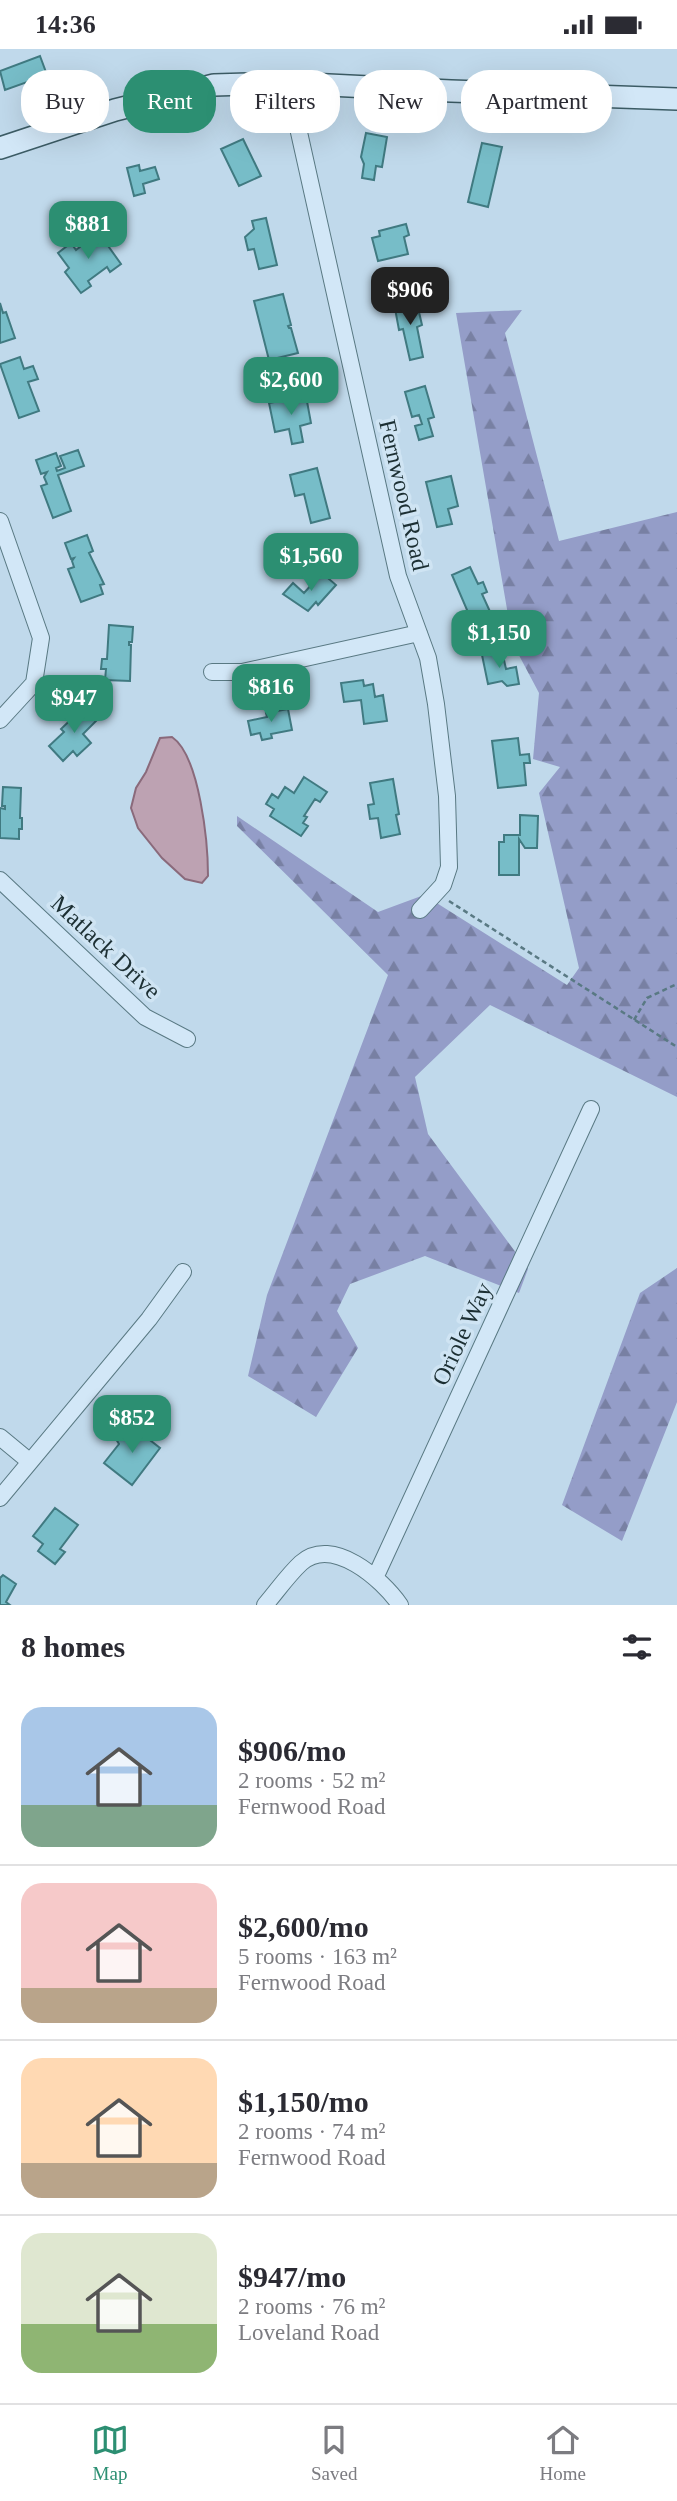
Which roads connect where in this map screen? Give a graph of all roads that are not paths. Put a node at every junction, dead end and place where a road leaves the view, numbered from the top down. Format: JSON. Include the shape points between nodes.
{"nodes":[{"id":1,"x":230,"y":85,"type":"edge"},
{"id":2,"x":340,"y":86,"type":"edge"},
{"id":3,"x":677,"y":99,"type":"edge"},
{"id":4,"x":299,"y":133,"type":"edge"},
{"id":5,"x":0,"y":148,"type":"edge"},
{"id":6,"x":0,"y":521,"type":"edge"},
{"id":7,"x":419,"y":633,"type":"junction"},
{"id":8,"x":212,"y":672,"type":"dead end"},
{"id":9,"x":0,"y":720,"type":"edge"},
{"id":10,"x":0,"y":880,"type":"edge"},
{"id":11,"x":420,"y":910,"type":"dead end"},
{"id":12,"x":187,"y":1039,"type":"dead end"},
{"id":13,"x":591,"y":1109,"type":"dead end"},
{"id":14,"x":183,"y":1272,"type":"dead end"},
{"id":15,"x":0,"y":1437,"type":"edge"},
{"id":16,"x":29,"y":1461,"type":"junction"},
{"id":17,"x":0,"y":1499,"type":"edge"},
{"id":18,"x":375,"y":1578,"type":"junction"},
{"id":19,"x":265,"y":1605,"type":"edge"},
{"id":20,"x":400,"y":1605,"type":"edge"}],
"edges":[{"from":1,"to":5,"type":"main road","via":[[183,91]]},
{"from":2,"to":3,"type":"main road"},
{"from":4,"to":7,"type":"street","name":"Fernwood Road","via":[[398,576]]},
{"from":6,"to":9,"type":"street","via":[[41,638],[34,683]]},
{"from":7,"to":8,"type":"street","via":[[242,672]]},
{"from":7,"to":11,"type":"street","name":"Fernwood Road","via":[[436,703],[447,796],[449,867],[437,894]]},
{"from":10,"to":12,"type":"street","name":"Matlack Drive","via":[[145,1017]]},
{"from":13,"to":18,"type":"street","name":"Oriole Way"},
{"from":14,"to":16,"type":"street"},
{"from":15,"to":16,"type":"street"},
{"from":16,"to":17,"type":"street"},
{"from":18,"to":19,"type":"street","via":[[357,1563],[329,1554],[315,1555],[302,1562]]},
{"from":18,"to":20,"type":"street"}]}
